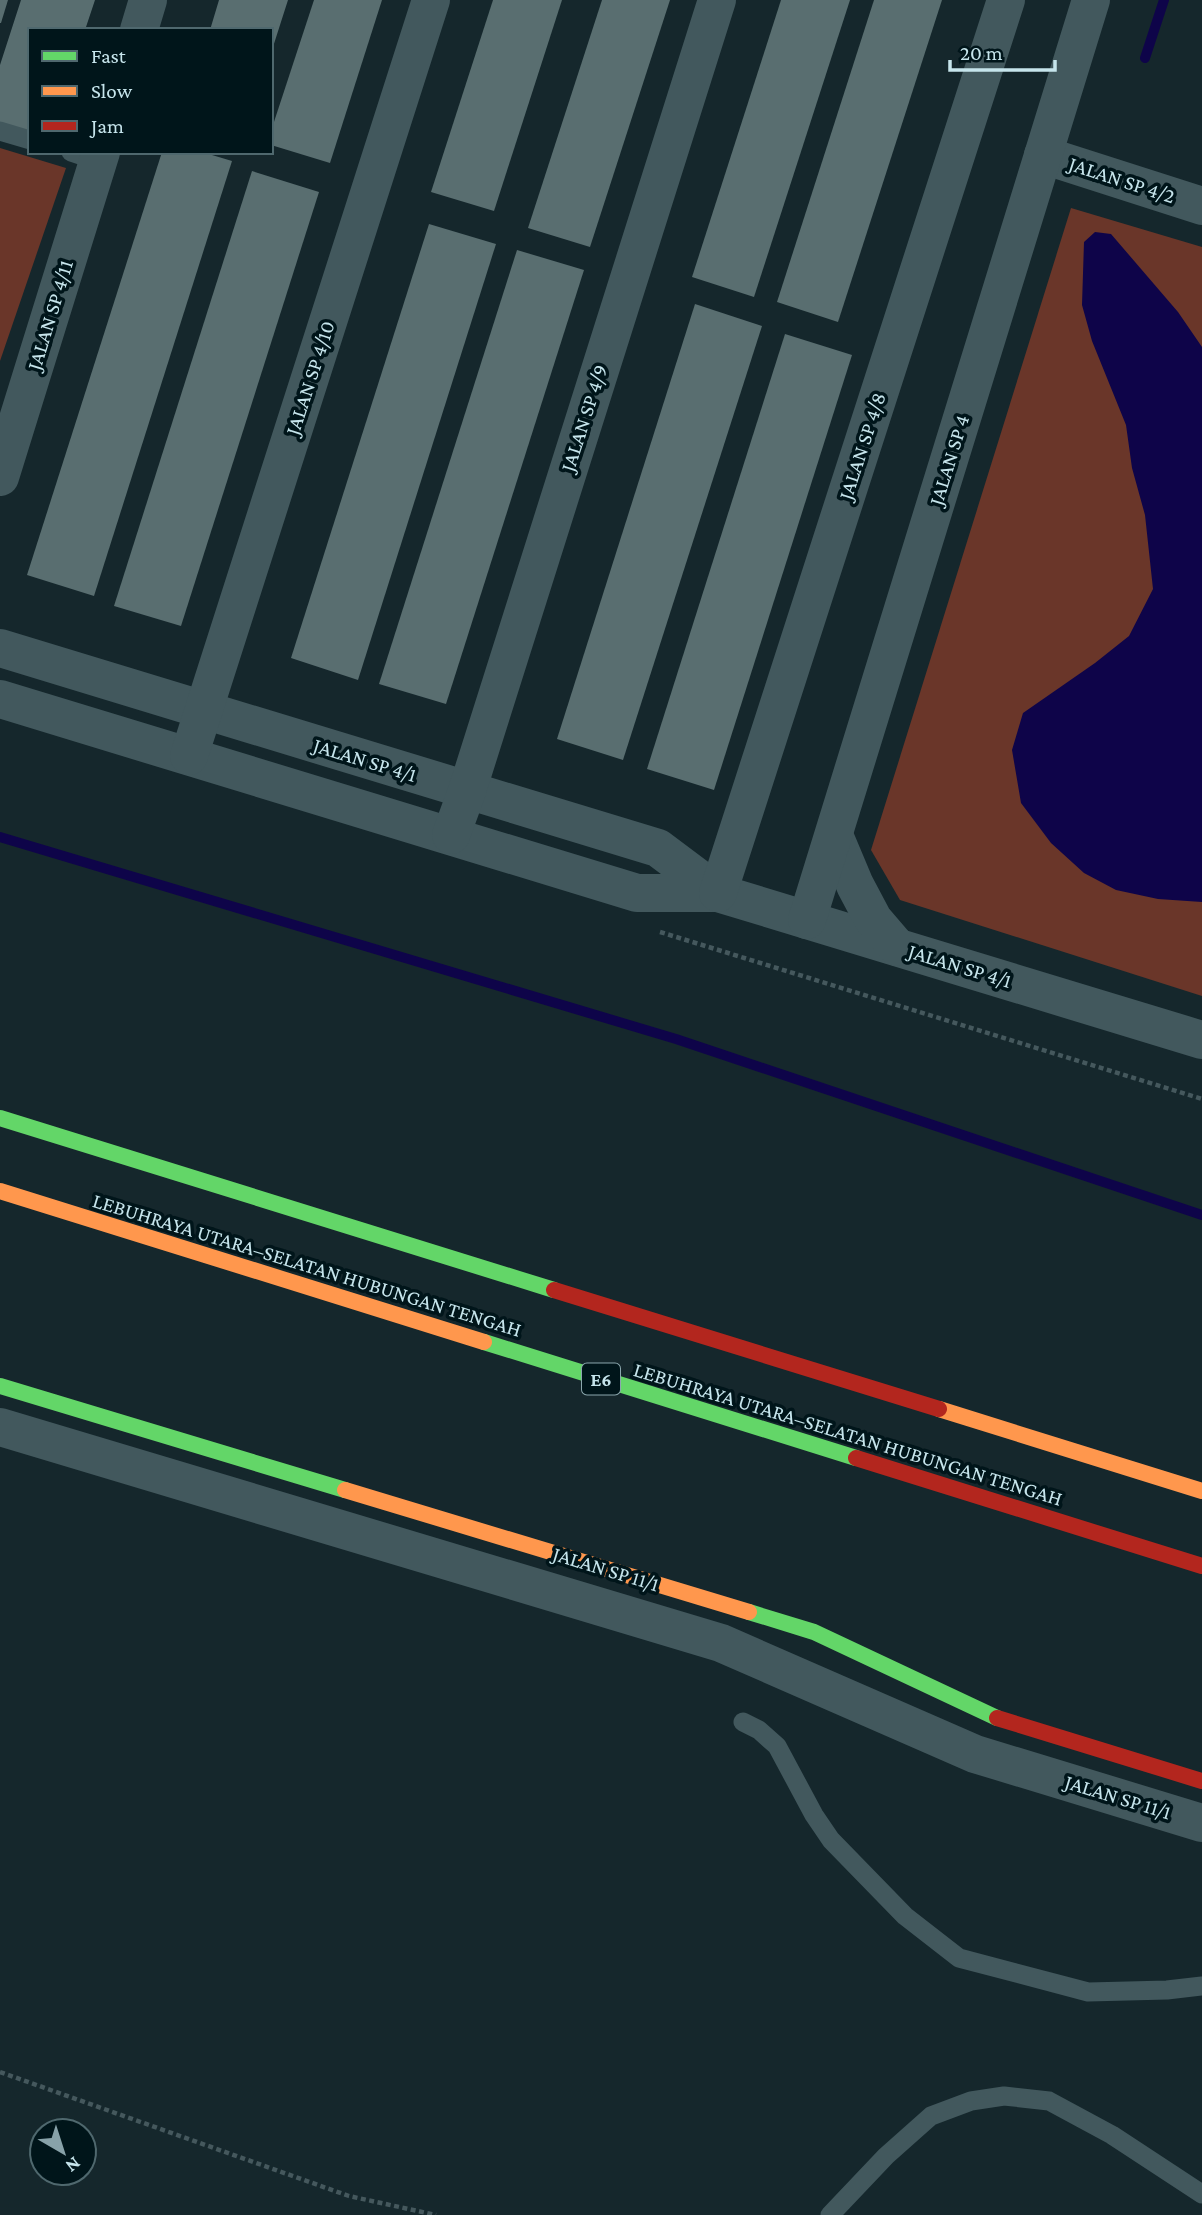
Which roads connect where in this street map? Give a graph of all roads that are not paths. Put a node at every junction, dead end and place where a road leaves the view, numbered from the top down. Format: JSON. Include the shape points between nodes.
{"nodes":[{"id":1,"x":148,"y":0,"type":"edge"},
{"id":2,"x":431,"y":0,"type":"edge"},
{"id":3,"x":717,"y":0,"type":"edge"},
{"id":4,"x":1006,"y":0,"type":"edge"},
{"id":5,"x":1091,"y":0,"type":"edge"},
{"id":6,"x":140,"y":28,"type":"edge"},
{"id":7,"x":0,"y":131,"type":"edge"},
{"id":8,"x":28,"y":139,"type":"edge"},
{"id":9,"x":90,"y":155,"type":"edge"},
{"id":10,"x":1042,"y":155,"type":"junction"},
{"id":11,"x":1202,"y":206,"type":"edge"},
{"id":12,"x":0,"y":477,"type":"edge"},
{"id":13,"x":0,"y":648,"type":"edge"},
{"id":14,"x":0,"y":699,"type":"edge"},
{"id":15,"x":204,"y":710,"type":"junction"},
{"id":16,"x":189,"y":756,"type":"junction"},
{"id":17,"x":467,"y":791,"type":"junction"},
{"id":18,"x":451,"y":835,"type":"junction"},
{"id":19,"x":834,"y":835,"type":"junction"},
{"id":20,"x":718,"y":893,"type":"junction"},
{"id":21,"x":807,"y":920,"type":"junction"},
{"id":22,"x":897,"y":947,"type":"junction"},
{"id":23,"x":1202,"y":1040,"type":"edge"},
{"id":24,"x":0,"y":1118,"type":"edge"},
{"id":25,"x":0,"y":1191,"type":"edge"},
{"id":26,"x":0,"y":1386,"type":"edge"},
{"id":27,"x":0,"y":1427,"type":"edge"},
{"id":28,"x":1202,"y":1491,"type":"edge"},
{"id":29,"x":1202,"y":1566,"type":"edge"},
{"id":30,"x":743,"y":1722,"type":"dead end"},
{"id":31,"x":1202,"y":1781,"type":"edge"},
{"id":32,"x":1202,"y":1822,"type":"edge"},
{"id":33,"x":1202,"y":1986,"type":"edge"},
{"id":34,"x":1202,"y":2194,"type":"edge"},
{"id":35,"x":831,"y":2215,"type":"edge"}],
"edges":[{"from":1,"to":6,"type":"street"},
{"from":2,"to":15,"type":"street","name":"JALAN SP 4/10"},
{"from":3,"to":17,"type":"street","name":"JALAN SP 4/9"},
{"from":4,"to":20,"type":"street","name":"JALAN SP 4/8"},
{"from":5,"to":10,"type":"street","name":"JALAN SP 4"},
{"from":7,"to":8,"type":"lane"},
{"from":9,"to":12,"type":"street","name":"JALAN SP 4/11"},
{"from":10,"to":11,"type":"street","name":"JALAN SP 4/2"},
{"from":10,"to":19,"type":"street","name":"JALAN SP 4"},
{"from":13,"to":15,"type":"street","name":"JALAN SP 4/1"},
{"from":14,"to":16,"type":"street","name":"JALAN SP 4/1"},
{"from":15,"to":16,"type":"street","name":"JALAN SP 4/10"},
{"from":15,"to":17,"type":"street","name":"JALAN SP 4/1"},
{"from":16,"to":18,"type":"street","name":"JALAN SP 4/1"},
{"from":17,"to":18,"type":"street","name":"JALAN SP 4/9"},
{"from":17,"to":20,"type":"street","name":"JALAN SP 4/1","via":[[657,848]]},
{"from":18,"to":20,"type":"street","name":"JALAN SP 4/1","via":[[636,893]]},
{"from":19,"to":21,"type":"street","name":"JALAN SP 4"},
{"from":19,"to":22,"type":"street","via":[[873,919]]},
{"from":20,"to":21,"type":"street","name":"JALAN SP 4/1"},
{"from":21,"to":22,"type":"street","name":"JALAN SP 4/1"},
{"from":22,"to":23,"type":"street","name":"JALAN SP 4/1"},
{"from":24,"to":28,"type":"main road"},
{"from":25,"to":29,"type":"main road","name":"LEBUHRAYA UTARA–SELATAN HUBUNGAN TENGAH","number":"E6"},
{"from":26,"to":31,"type":"main road","name":"JALAN SP 11/1","via":[[814,1632],[986,1714]]},
{"from":27,"to":32,"type":"street","name":"JALAN SP 11/1","via":[[721,1643],[975,1754]]},
{"from":30,"to":33,"type":"lane","via":[[777,1746],[831,1840],[905,1916],[959,1958],[1088,1992]]},
{"from":34,"to":35,"type":"lane","via":[[1112,2135],[1049,2101],[1004,2096],[971,2101],[931,2116]]}]}
